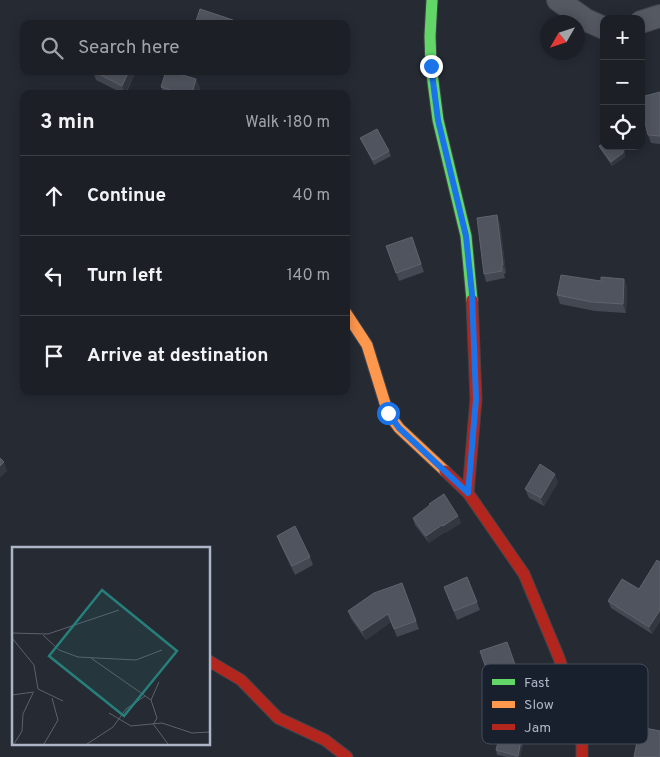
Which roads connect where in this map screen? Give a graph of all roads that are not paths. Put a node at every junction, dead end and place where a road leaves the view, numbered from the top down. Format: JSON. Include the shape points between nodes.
{"nodes":[{"id":1,"x":432,"y":0,"type":"edge"},
{"id":2,"x":558,"y":0,"type":"edge"},
{"id":3,"x":660,"y":16,"type":"edge"},
{"id":4,"x":645,"y":21,"type":"edge"},
{"id":5,"x":600,"y":26,"type":"edge"},
{"id":6,"x":350,"y":319,"type":"edge"},
{"id":7,"x":468,"y":493,"type":"junction"},
{"id":8,"x":210,"y":662,"type":"edge"},
{"id":9,"x":561,"y":664,"type":"edge"},
{"id":10,"x":582,"y":744,"type":"edge"},
{"id":11,"x":347,"y":757,"type":"edge"},
{"id":12,"x":582,"y":757,"type":"edge"}],
"edges":[{"from":1,"to":7,"type":"street","via":[[431,66],[436,112],[466,236],[472,294],[476,399]]},
{"from":2,"to":5,"type":"street"},
{"from":3,"to":4,"type":"street"},
{"from":6,"to":7,"type":"street","via":[[367,345],[388,413],[399,428]]},
{"from":7,"to":9,"type":"street","via":[[528,582]]},
{"from":8,"to":11,"type":"street","via":[[241,680],[278,718],[325,740]]},
{"from":10,"to":12,"type":"street"}]}
